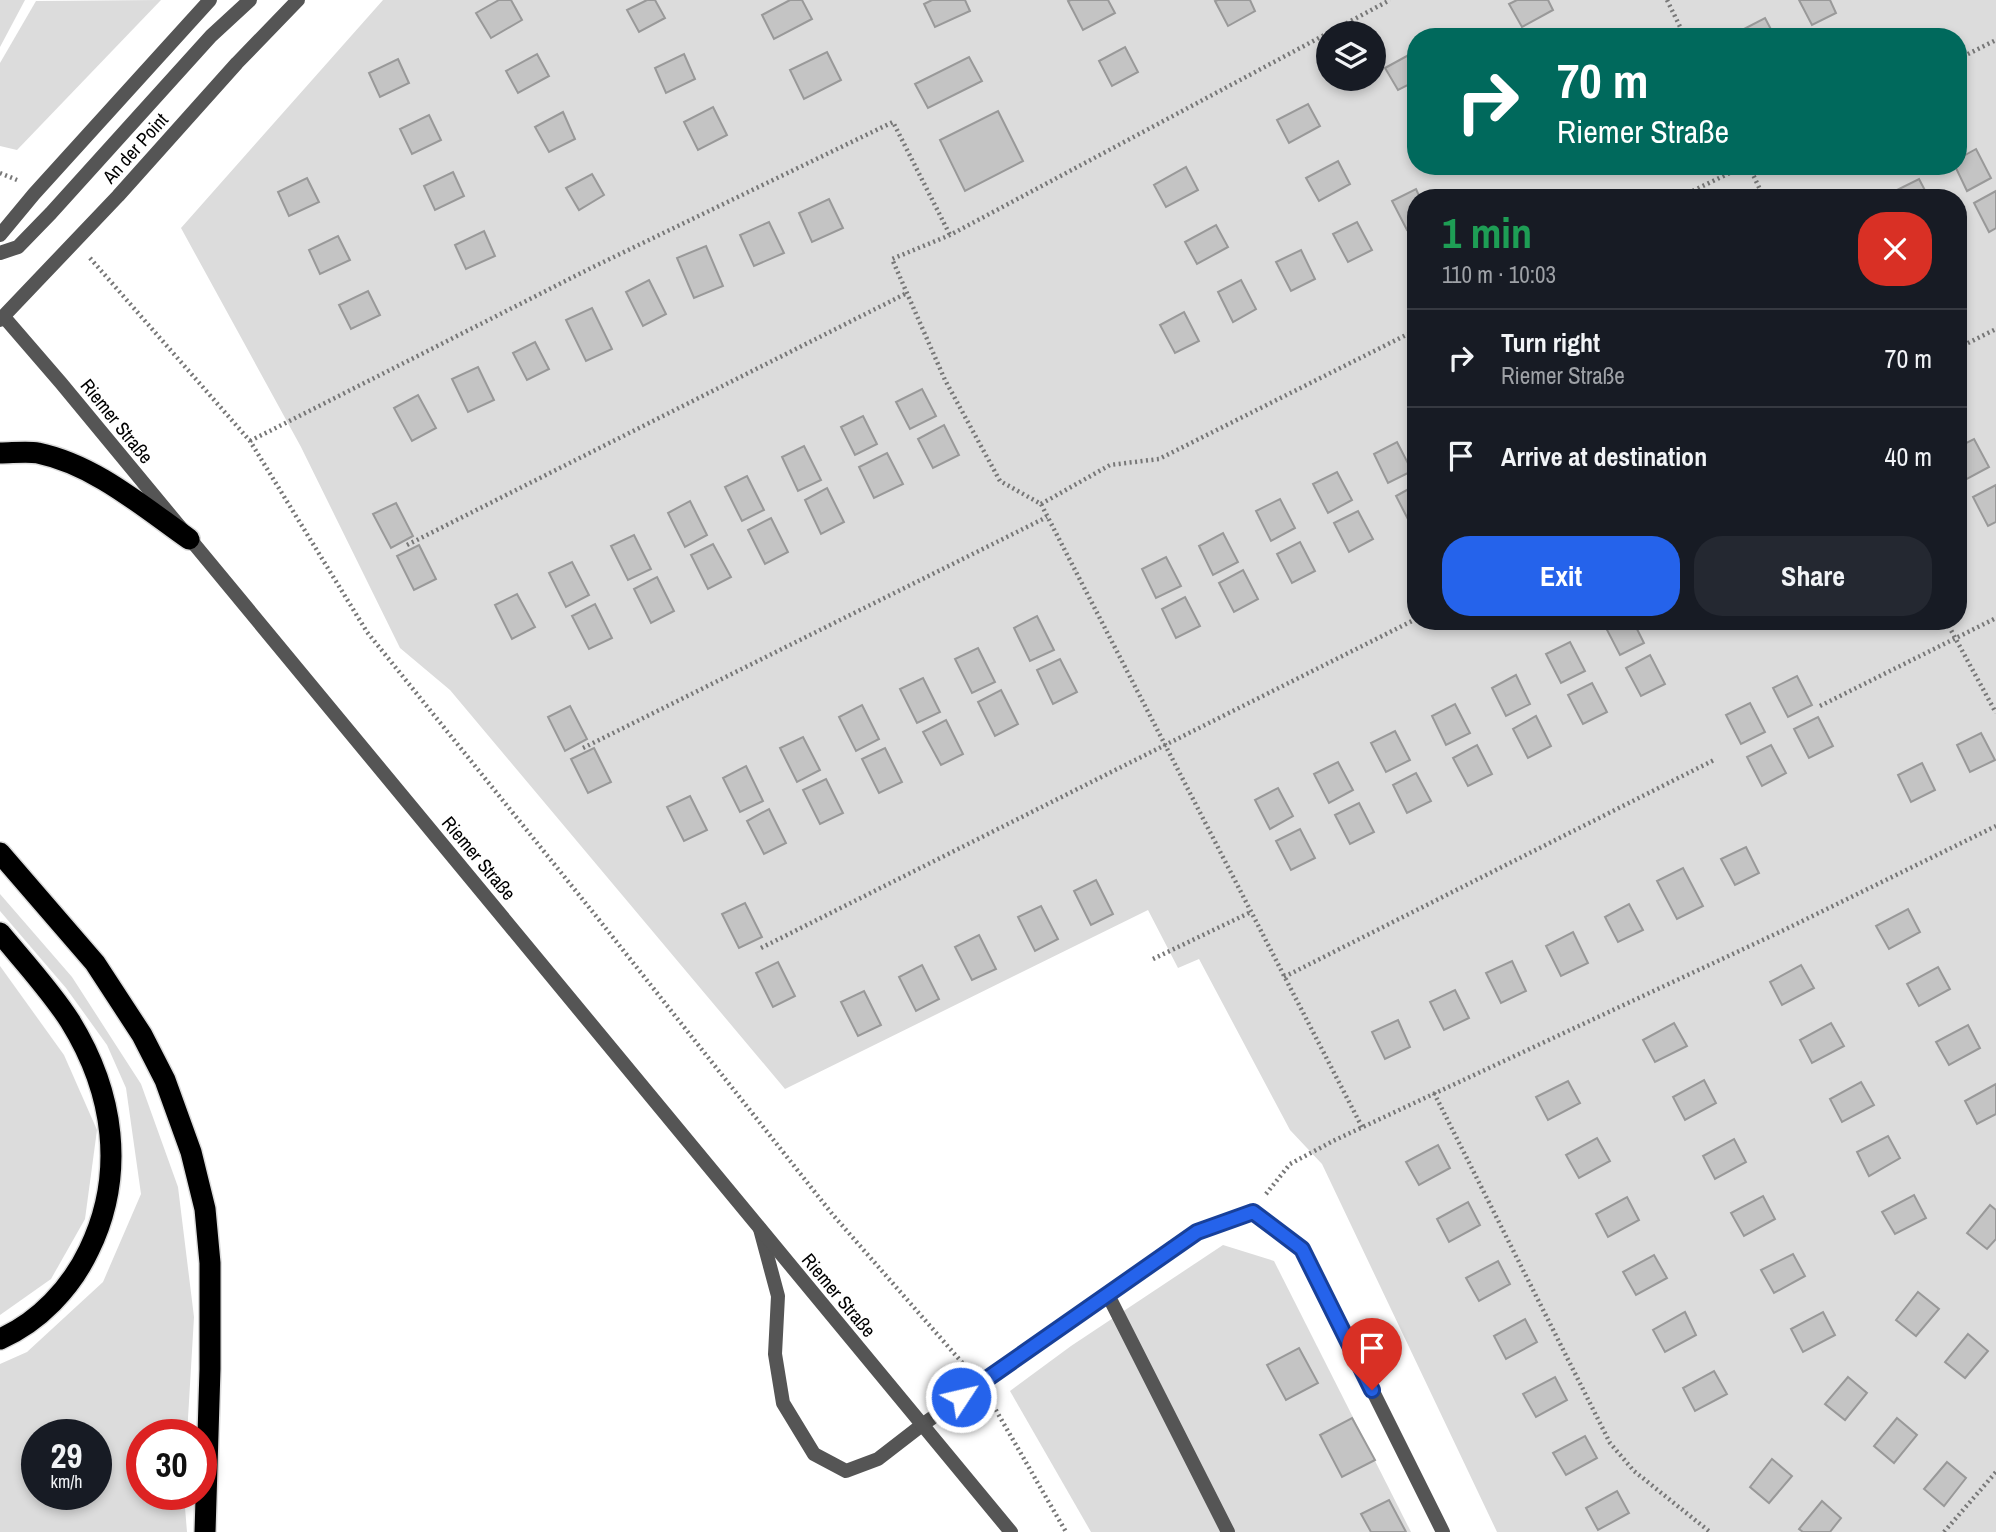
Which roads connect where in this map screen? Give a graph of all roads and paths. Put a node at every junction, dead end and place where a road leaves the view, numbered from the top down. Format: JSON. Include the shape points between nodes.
{"nodes":[{"id":1,"x":210,"y":0,"type":"edge"},
{"id":2,"x":250,"y":0,"type":"edge"},
{"id":3,"x":298,"y":0,"type":"edge"},
{"id":4,"x":1390,"y":0,"type":"edge"},
{"id":5,"x":1667,"y":0,"type":"edge"},
{"id":6,"x":1681,"y":28,"type":"edge"},
{"id":7,"x":1996,"y":40,"type":"edge"},
{"id":8,"x":1967,"y":54,"type":"edge"},
{"id":9,"x":1728,"y":175,"type":"edge"},
{"id":10,"x":1697,"y":189,"type":"edge"},
{"id":11,"x":0,"y":235,"type":"edge"},
{"id":12,"x":950,"y":235,"type":"junction"},
{"id":13,"x":0,"y":253,"type":"edge"},
{"id":14,"x":88,"y":255,"type":"dead end"},
{"id":15,"x":907,"y":293,"type":"junction"},
{"id":16,"x":1,"y":318,"type":"edge"},
{"id":17,"x":1996,"y":329,"type":"edge"},
{"id":18,"x":1407,"y":335,"type":"edge"},
{"id":19,"x":1967,"y":344,"type":"edge"},
{"id":20,"x":250,"y":441,"type":"junction"},
{"id":21,"x":0,"y":453,"type":"edge"},
{"id":22,"x":1041,"y":504,"type":"junction"},
{"id":23,"x":1047,"y":517,"type":"junction"},
{"id":24,"x":189,"y":539,"type":"junction"},
{"id":25,"x":407,"y":545,"type":"dead end"},
{"id":26,"x":1996,"y":618,"type":"edge"},
{"id":27,"x":1407,"y":624,"type":"edge"},
{"id":28,"x":1950,"y":630,"type":"edge"},
{"id":29,"x":1955,"y":639,"type":"junction"},
{"id":30,"x":1820,"y":706,"type":"dead end"},
{"id":31,"x":1996,"y":713,"type":"edge"},
{"id":32,"x":1165,"y":745,"type":"junction"},
{"id":33,"x":583,"y":748,"type":"dead end"},
{"id":34,"x":1714,"y":760,"type":"dead end"},
{"id":35,"x":1996,"y":825,"type":"edge"},
{"id":36,"x":0,"y":853,"type":"edge"},
{"id":37,"x":1251,"y":912,"type":"junction"},
{"id":38,"x":0,"y":933,"type":"edge"},
{"id":39,"x":761,"y":948,"type":"dead end"},
{"id":40,"x":1153,"y":959,"type":"dead end"},
{"id":41,"x":1284,"y":976,"type":"junction"},
{"id":42,"x":1434,"y":1093,"type":"junction"},
{"id":43,"x":1362,"y":1127,"type":"junction"},
{"id":44,"x":1253,"y":1212,"type":"junction"},
{"id":45,"x":760,"y":1229,"type":"junction"},
{"id":46,"x":1108,"y":1294,"type":"junction"},
{"id":47,"x":0,"y":1339,"type":"edge"},
{"id":48,"x":981,"y":1384,"type":"junction"},
{"id":49,"x":922,"y":1425,"type":"junction"},
{"id":50,"x":1996,"y":1472,"type":"edge"},
{"id":51,"x":205,"y":1532,"type":"edge"},
{"id":52,"x":1011,"y":1532,"type":"edge"},
{"id":53,"x":1066,"y":1532,"type":"edge"},
{"id":54,"x":1228,"y":1532,"type":"edge"},
{"id":55,"x":1443,"y":1532,"type":"edge"},
{"id":56,"x":1710,"y":1532,"type":"edge"},
{"id":57,"x":1944,"y":1532,"type":"edge"}],
"edges":[{"from":1,"to":11,"type":"street"},
{"from":2,"to":13,"type":"street","name":"An der Point","via":[[211,36],[18,247]]},
{"from":3,"to":16,"type":"street","name":"An der Point"},
{"from":4,"to":12,"type":"path"},
{"from":5,"to":6,"type":"path"},
{"from":7,"to":8,"type":"path"},
{"from":9,"to":10,"type":"path"},
{"from":12,"to":15,"type":"path","via":[[892,258]]},
{"from":12,"to":20,"type":"path","via":[[893,122]]},
{"from":14,"to":20,"type":"path"},
{"from":15,"to":22,"type":"path","via":[[945,380],[1000,481]]},
{"from":15,"to":25,"type":"path"},
{"from":16,"to":24,"type":"street","name":"Riemer Straße","via":[[61,383]]},
{"from":17,"to":19,"type":"path"},
{"from":18,"to":22,"type":"path","via":[[1159,459],[1110,464]]},
{"from":20,"to":48,"type":"path","via":[[367,632],[832,1215]]},
{"from":21,"to":24,"type":"highway","via":[[35,452],[83,468]]},
{"from":22,"to":23,"type":"path"},
{"from":23,"to":32,"type":"path"},
{"from":23,"to":33,"type":"path"},
{"from":24,"to":45,"type":"street","name":"Riemer Straße"},
{"from":26,"to":29,"type":"path"},
{"from":27,"to":32,"type":"path"},
{"from":28,"to":29,"type":"path"},
{"from":29,"to":30,"type":"path"},
{"from":29,"to":31,"type":"path"},
{"from":32,"to":37,"type":"path"},
{"from":32,"to":39,"type":"path"},
{"from":34,"to":41,"type":"path"},
{"from":35,"to":42,"type":"path","via":[[1784,930]]},
{"from":36,"to":51,"type":"highway","via":[[95,962],[142,1035],[165,1080],[191,1152],[205,1209],[210,1263]]},
{"from":37,"to":40,"type":"path"},
{"from":37,"to":41,"type":"path"},
{"from":38,"to":47,"type":"highway","via":[[70,1021],[85,1051],[107,1112],[113,1168],[103,1219],[84,1262],[51,1304]]},
{"from":41,"to":43,"type":"path"},
{"from":42,"to":43,"type":"path"},
{"from":42,"to":56,"type":"path","via":[[1610,1443],[1634,1471]]},
{"from":43,"to":44,"type":"path","via":[[1290,1164]]},
{"from":44,"to":46,"type":"street","via":[[1197,1232]]},
{"from":44,"to":55,"type":"street","via":[[1302,1249]]},
{"from":45,"to":49,"type":"street","name":"Riemer Straße"},
{"from":45,"to":49,"type":"street","via":[[778,1296],[775,1354],[783,1402],[814,1454],[846,1471],[878,1459]]},
{"from":46,"to":48,"type":"street"},
{"from":46,"to":54,"type":"street"},
{"from":48,"to":49,"type":"street"},
{"from":48,"to":53,"type":"path"},
{"from":49,"to":52,"type":"street","name":"Riemer Straße"},
{"from":50,"to":57,"type":"path"}]}
